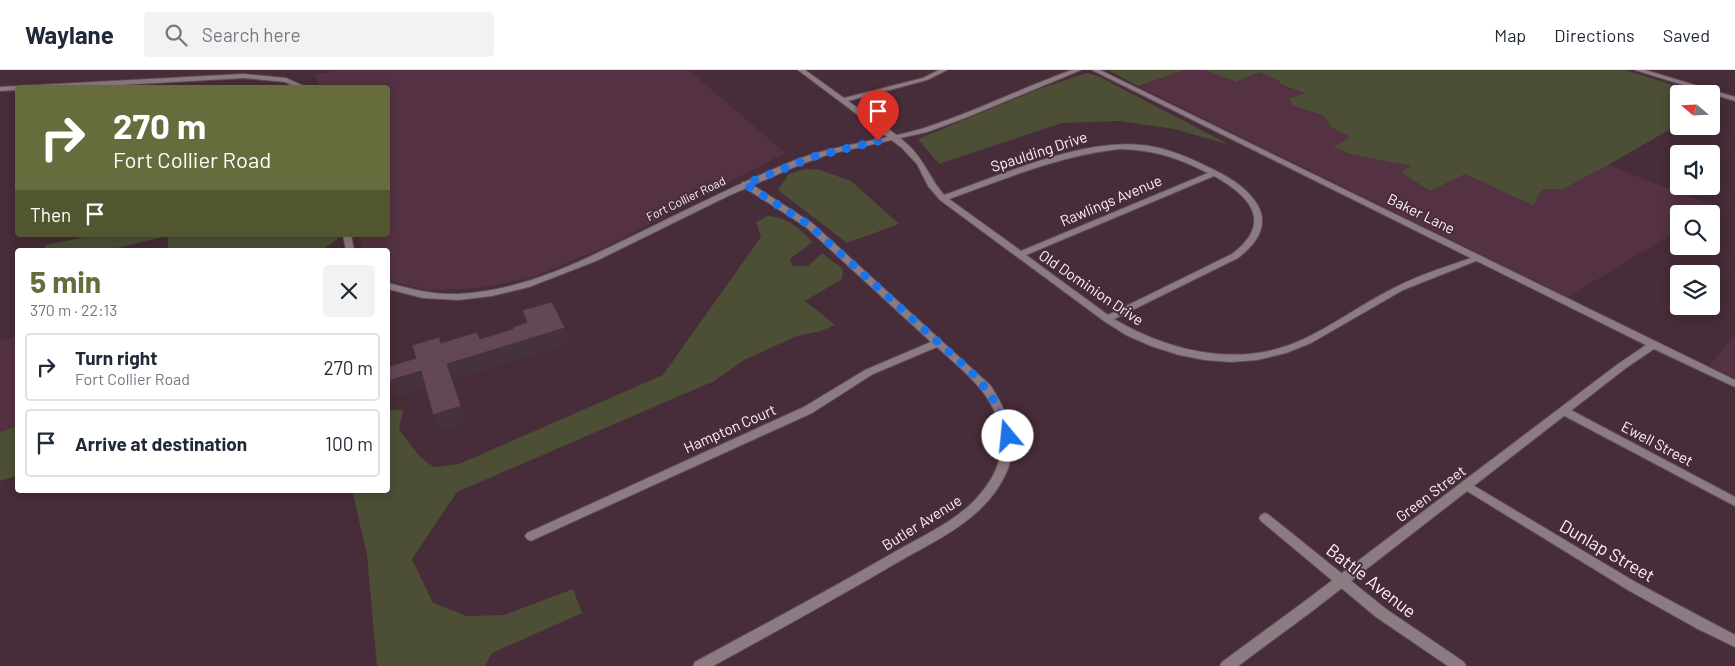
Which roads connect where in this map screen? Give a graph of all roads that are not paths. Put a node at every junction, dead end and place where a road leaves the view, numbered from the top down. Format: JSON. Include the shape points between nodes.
{"nodes":[{"id":1,"x":801,"y":70,"type":"edge"},
{"id":2,"x":944,"y":70,"type":"edge"},
{"id":3,"x":1078,"y":70,"type":"edge"},
{"id":4,"x":1095,"y":70,"type":"edge"},
{"id":5,"x":1638,"y":70,"type":"edge"},
{"id":6,"x":78,"y":85,"type":"edge"},
{"id":7,"x":298,"y":85,"type":"edge"},
{"id":8,"x":15,"y":88,"type":"edge"},
{"id":9,"x":0,"y":89,"type":"edge"},
{"id":10,"x":1735,"y":99,"type":"edge"},
{"id":11,"x":844,"y":100,"type":"junction"},
{"id":12,"x":895,"y":138,"type":"junction"},
{"id":13,"x":1214,"y":173,"type":"junction"},
{"id":14,"x":745,"y":184,"type":"junction"},
{"id":15,"x":943,"y":198,"type":"junction"},
{"id":16,"x":1019,"y":255,"type":"junction"},
{"id":17,"x":1478,"y":259,"type":"junction"},
{"id":18,"x":390,"y":287,"type":"edge"},
{"id":19,"x":1107,"y":319,"type":"junction"},
{"id":20,"x":938,"y":342,"type":"junction"},
{"id":21,"x":1653,"y":345,"type":"junction"},
{"id":22,"x":1735,"y":384,"type":"edge"},
{"id":23,"x":1565,"y":411,"type":"junction"},
{"id":24,"x":1466,"y":486,"type":"junction"},
{"id":25,"x":1735,"y":502,"type":"edge"},
{"id":26,"x":1264,"y":518,"type":"dead end"},
{"id":27,"x":531,"y":536,"type":"dead end"},
{"id":28,"x":1341,"y":581,"type":"junction"},
{"id":29,"x":1735,"y":641,"type":"edge"},
{"id":30,"x":700,"y":666,"type":"edge"},
{"id":31,"x":1227,"y":666,"type":"edge"},
{"id":32,"x":1459,"y":666,"type":"edge"}],
"edges":[{"from":1,"to":11,"type":"street","name":"Old Dominion Drive"},
{"from":2,"to":11,"type":"street","via":[[925,79]]},
{"from":3,"to":12,"type":"street","name":"Fort Collier Road","via":[[940,124]]},
{"from":4,"to":17,"type":"street","name":"Baker Lane"},
{"from":5,"to":10,"type":"street"},
{"from":6,"to":7,"type":"street","via":[[244,76],[286,80]]},
{"from":8,"to":9,"type":"street"},
{"from":11,"to":12,"type":"street","name":"Old Dominion Drive"},
{"from":12,"to":14,"type":"street","name":"Fort Collier Road","via":[[816,156]]},
{"from":12,"to":15,"type":"street","name":"Old Dominion Drive","via":[[914,155]]},
{"from":13,"to":15,"type":"street","name":"Spaulding Drive","via":[[1195,162],[1165,152],[1136,147],[1103,147],[1074,153]]},
{"from":13,"to":16,"type":"street","name":"Rawlings Avenue"},
{"from":13,"to":19,"type":"street","name":"Spaulding Drive","via":[[1245,193],[1256,208],[1259,225],[1251,243],[1235,256]]},
{"from":14,"to":18,"type":"street","name":"Fort Collier Road","via":[[596,257],[520,287],[478,295],[445,296],[418,294]]},
{"from":14,"to":20,"type":"street","name":"Butler Avenue","via":[[809,225]]},
{"from":15,"to":16,"type":"street","name":"Old Dominion Drive"},
{"from":16,"to":19,"type":"street","name":"Old Dominion Drive"},
{"from":17,"to":19,"type":"street","name":"Old Dominion Drive","via":[[1415,281],[1308,341],[1267,356],[1227,358],[1185,353],[1145,341]]},
{"from":17,"to":21,"type":"street","name":"Baker Lane"},
{"from":20,"to":27,"type":"street","name":"Hampton Court","via":[[869,372],[808,410]]},
{"from":20,"to":30,"type":"street","name":"Butler Avenue","via":[[987,388],[1004,419],[1007,453],[998,479],[987,495],[955,522],[875,570]]},
{"from":21,"to":22,"type":"street","name":"Baker Lane"},
{"from":21,"to":23,"type":"street","name":"Green Street"},
{"from":23,"to":24,"type":"street","name":"Green Street"},
{"from":23,"to":25,"type":"street","name":"Ewell Street"},
{"from":24,"to":28,"type":"street","name":"Green Street"},
{"from":24,"to":29,"type":"street","name":"Dunlap Street","via":[[1629,585]]},
{"from":26,"to":28,"type":"street","name":"Battle Avenue"},
{"from":28,"to":31,"type":"street","name":"Green Street"},
{"from":28,"to":32,"type":"street","name":"Battle Avenue","via":[[1381,613]]}]}
